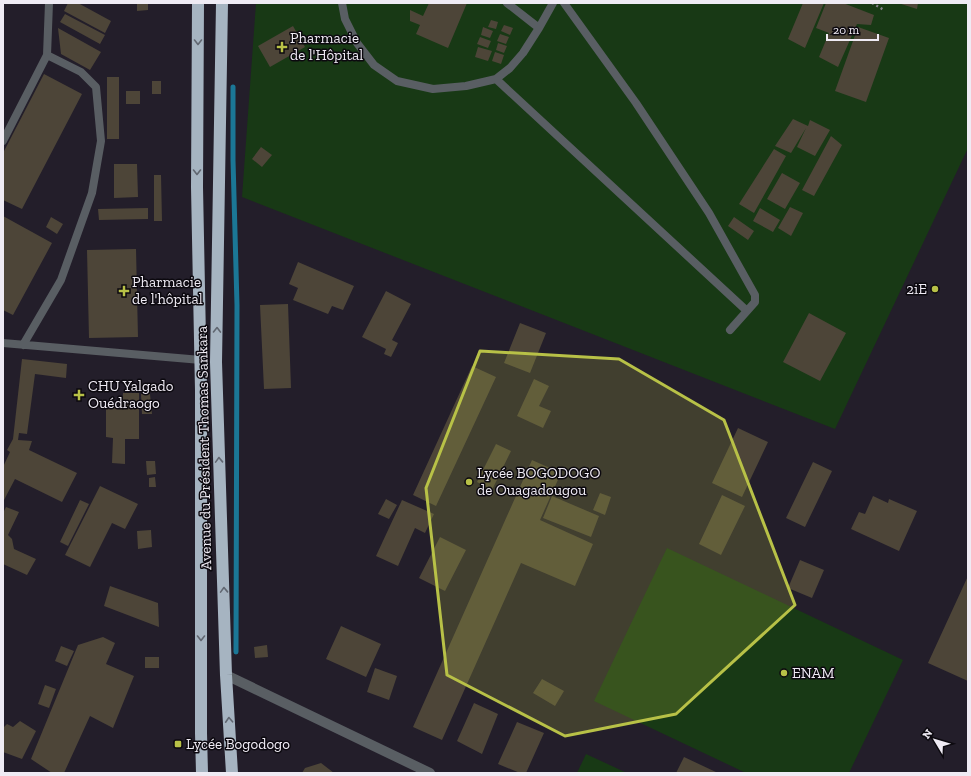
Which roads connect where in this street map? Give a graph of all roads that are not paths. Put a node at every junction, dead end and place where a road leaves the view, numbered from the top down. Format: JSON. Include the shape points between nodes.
{"nodes":[{"id":1,"x":49,"y":3,"type":"edge"},
{"id":2,"x":198,"y":3,"type":"edge"},
{"id":3,"x":222,"y":3,"type":"edge"},
{"id":4,"x":342,"y":3,"type":"edge"},
{"id":5,"x":507,"y":3,"type":"edge"},
{"id":6,"x":553,"y":3,"type":"edge"},
{"id":7,"x":564,"y":3,"type":"edge"},
{"id":8,"x":540,"y":28,"type":"junction"},
{"id":9,"x":47,"y":54,"type":"junction"},
{"id":10,"x":496,"y":79,"type":"junction"},
{"id":11,"x":3,"y":141,"type":"edge"},
{"id":12,"x":747,"y":311,"type":"junction"},
{"id":13,"x":730,"y":330,"type":"dead end"},
{"id":14,"x":3,"y":343,"type":"edge"},
{"id":15,"x":23,"y":345,"type":"junction"},
{"id":16,"x":201,"y":360,"type":"junction"},
{"id":17,"x":226,"y":675,"type":"junction"},
{"id":18,"x":202,"y":773,"type":"edge"},
{"id":19,"x":232,"y":773,"type":"edge"},
{"id":20,"x":430,"y":773,"type":"edge"}],
"edges":[{"from":1,"to":9,"type":"lane"},
{"from":2,"to":16,"type":"highway","name":"Avenue du Président Thomas Sankara","one_way":true,"via":[[197,187]]},
{"from":17,"to":3,"type":"highway","name":"Avenue du Président Thomas Sankara","one_way":true,"via":[[216,362]]},
{"from":4,"to":10,"type":"lane","via":[[345,19],[357,44],[374,65],[397,82],[433,89],[466,86]]},
{"from":5,"to":8,"type":"lane"},
{"from":6,"to":8,"type":"lane"},
{"from":7,"to":12,"type":"lane","via":[[636,103],[709,213],[755,295],[755,302]]},
{"from":8,"to":10,"type":"lane","via":[[524,53]]},
{"from":9,"to":11,"type":"lane"},
{"from":9,"to":15,"type":"lane","via":[[81,72],[96,87],[101,141],[92,193],[61,280]]},
{"from":10,"to":12,"type":"lane"},
{"from":12,"to":13,"type":"lane"},
{"from":14,"to":15,"type":"lane"},
{"from":15,"to":16,"type":"lane"},
{"from":16,"to":18,"type":"highway","name":"Avenue du Président Thomas Sankara","one_way":true},
{"from":19,"to":17,"type":"highway","name":"Avenue du Président Thomas Sankara","one_way":true},
{"from":17,"to":20,"type":"street"}]}
